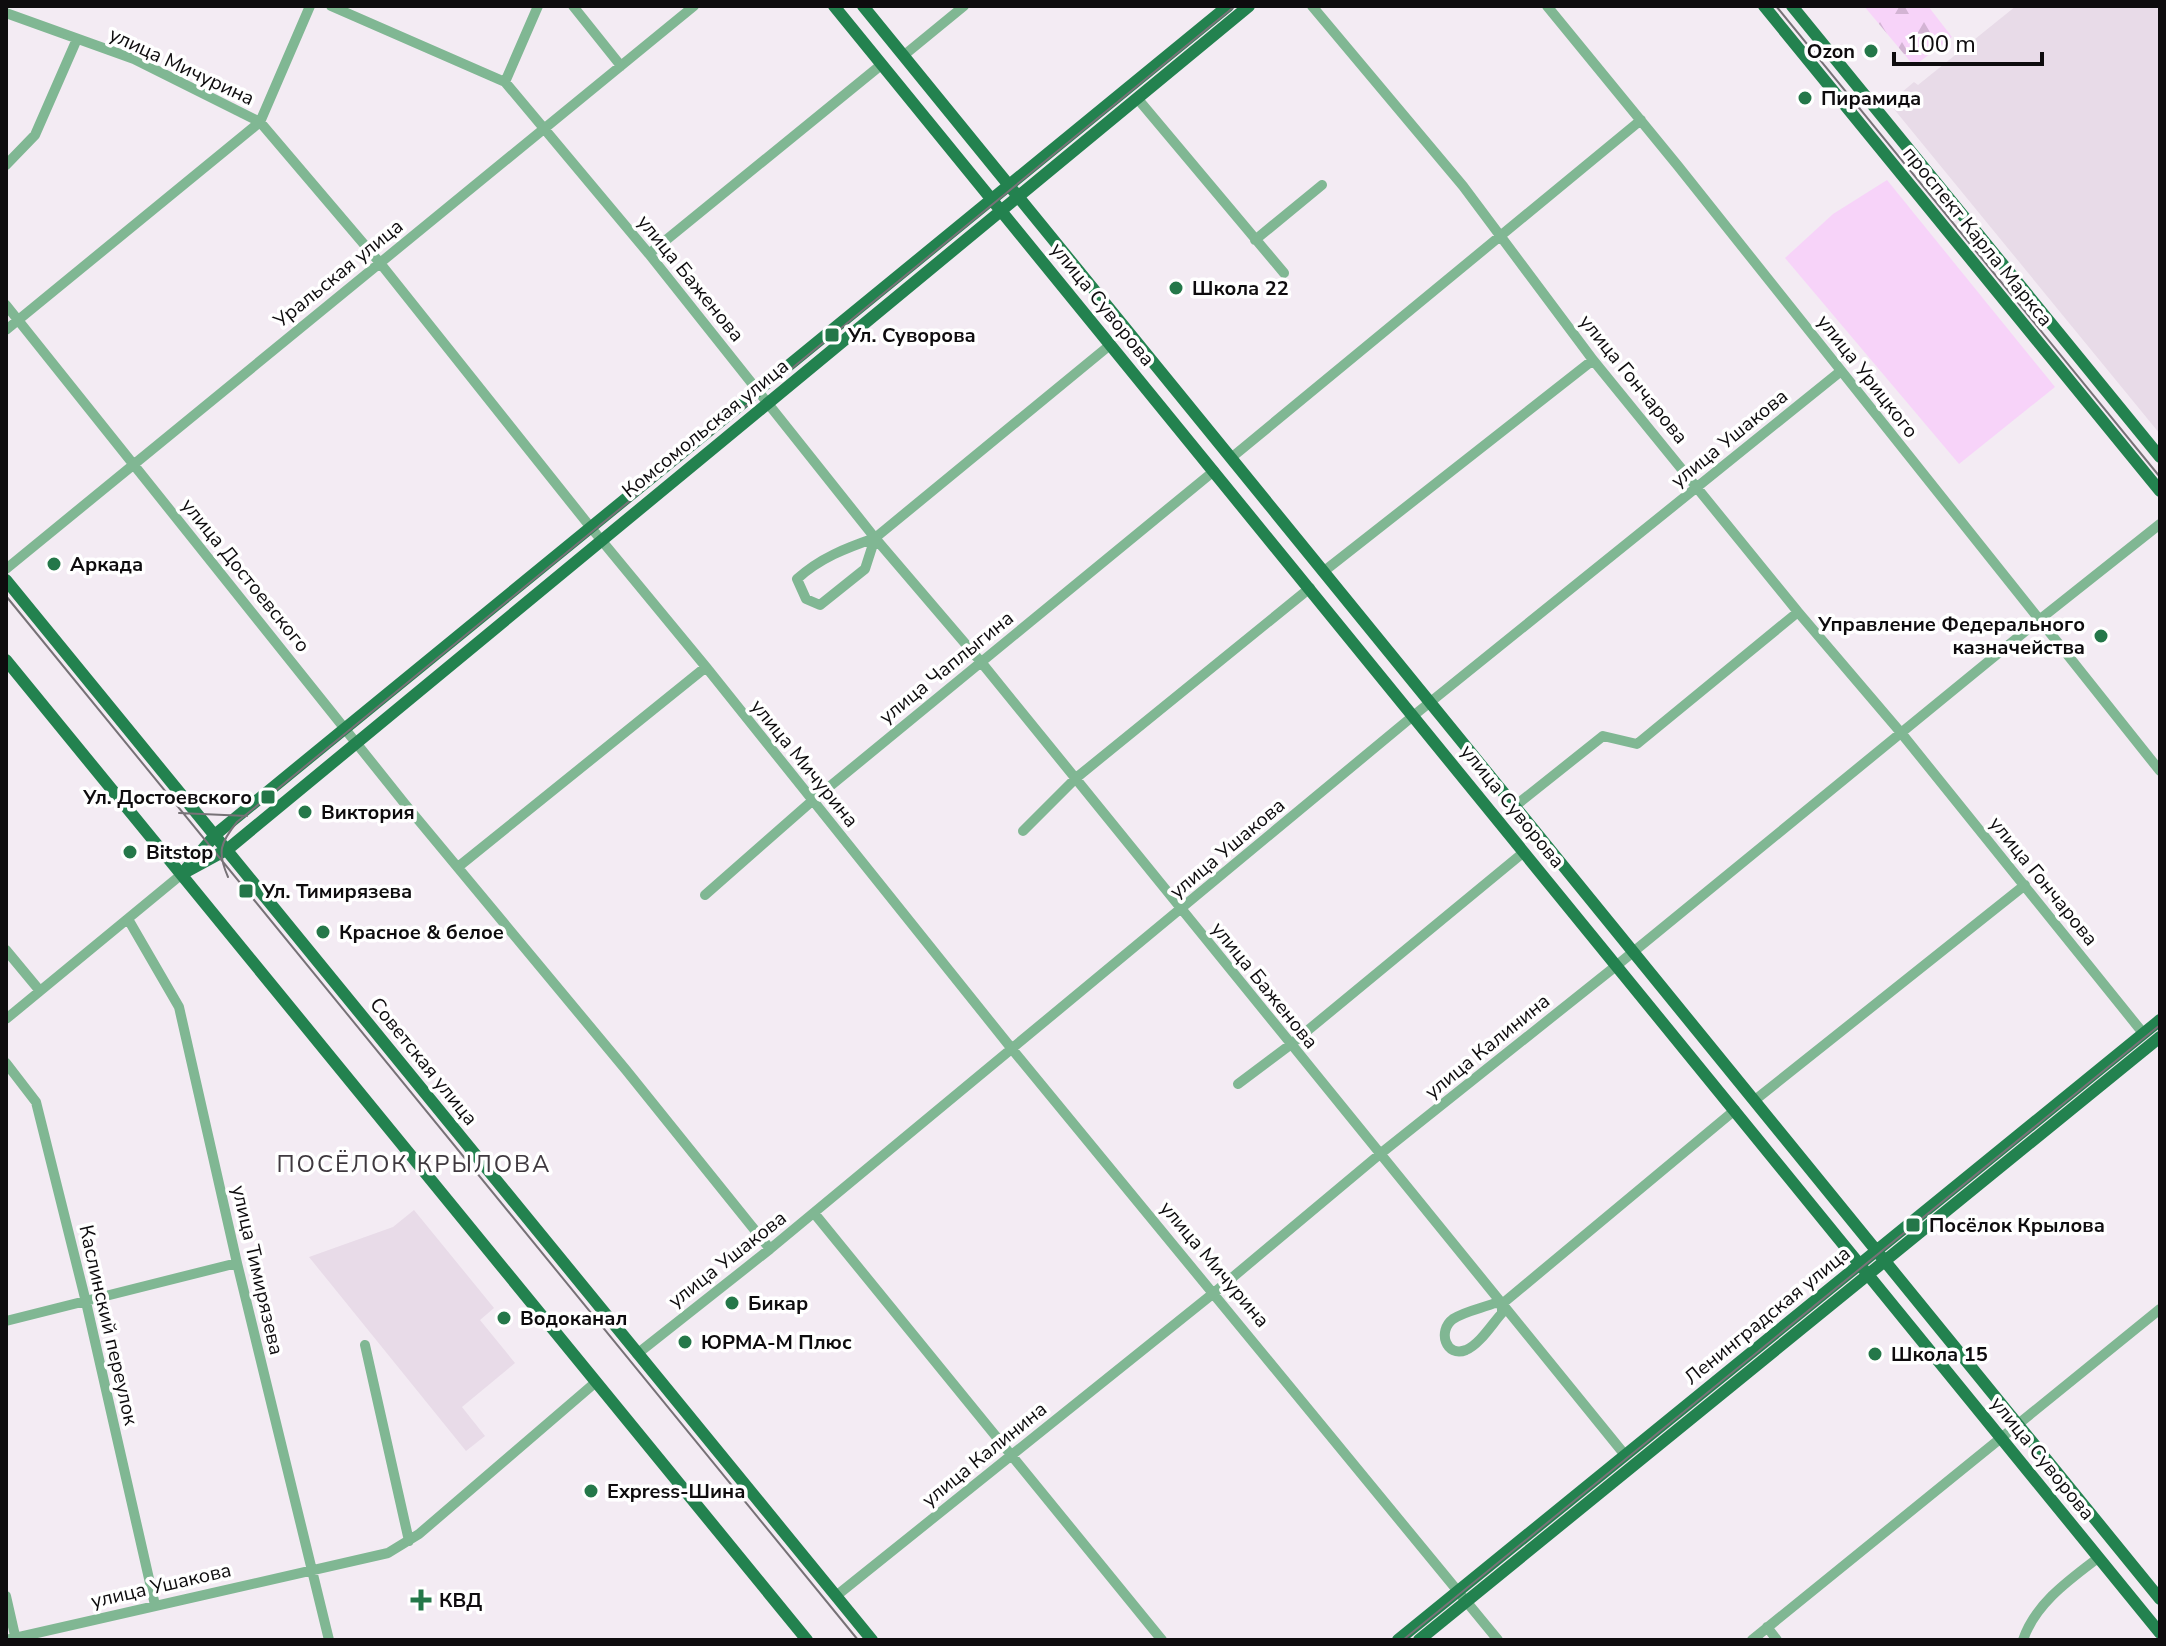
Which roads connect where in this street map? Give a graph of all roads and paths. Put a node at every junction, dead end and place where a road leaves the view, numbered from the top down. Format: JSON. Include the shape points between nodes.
{"nodes":[{"id":1,"x":310,"y":6,"type":"edge"},
{"id":2,"x":331,"y":6,"type":"edge"},
{"id":3,"x":538,"y":6,"type":"edge"},
{"id":4,"x":573,"y":6,"type":"edge"},
{"id":5,"x":694,"y":6,"type":"edge"},
{"id":6,"x":834,"y":6,"type":"edge"},
{"id":7,"x":863,"y":6,"type":"edge"},
{"id":8,"x":964,"y":6,"type":"edge"},
{"id":9,"x":1228,"y":6,"type":"edge"},
{"id":10,"x":1249,"y":6,"type":"edge"},
{"id":11,"x":1312,"y":6,"type":"edge"},
{"id":12,"x":1547,"y":6,"type":"edge"},
{"id":13,"x":1764,"y":6,"type":"edge"},
{"id":14,"x":1792,"y":6,"type":"edge"},
{"id":15,"x":6,"y":13,"type":"edge"},
{"id":16,"x":77,"y":39,"type":"junction"},
{"id":17,"x":903,"y":56,"type":"junction"},
{"id":18,"x":881,"y":65,"type":"junction"},
{"id":19,"x":621,"y":66,"type":"junction"},
{"id":20,"x":505,"y":82,"type":"junction"},
{"id":21,"x":1137,"y":98,"type":"junction"},
{"id":22,"x":1641,"y":120,"type":"junction"},
{"id":23,"x":260,"y":122,"type":"junction"},
{"id":24,"x":545,"y":128,"type":"junction"},
{"id":25,"x":6,"y":165,"type":"edge"},
{"id":26,"x":1008,"y":185,"type":"junction"},
{"id":27,"x":1322,"y":185,"type":"dead end"},
{"id":28,"x":1017,"y":196,"type":"junction"},
{"id":29,"x":991,"y":199,"type":"junction"},
{"id":30,"x":1001,"y":210,"type":"junction"},
{"id":31,"x":1501,"y":233,"type":"junction"},
{"id":32,"x":1255,"y":240,"type":"junction"},
{"id":33,"x":649,"y":254,"type":"junction"},
{"id":34,"x":380,"y":263,"type":"junction"},
{"id":35,"x":1284,"y":273,"type":"dead end"},
{"id":36,"x":6,"y":305,"type":"edge"},
{"id":37,"x":18,"y":320,"type":"junction"},
{"id":38,"x":6,"y":330,"type":"edge"},
{"id":39,"x":1110,"y":345,"type":"junction"},
{"id":40,"x":1593,"y":360,"type":"junction"},
{"id":41,"x":1841,"y":371,"type":"junction"},
{"id":42,"x":757,"y":391,"type":"junction"},
{"id":43,"x":767,"y":403,"type":"junction"},
{"id":44,"x":2160,"y":457,"type":"edge"},
{"id":45,"x":1231,"y":458,"type":"junction"},
{"id":46,"x":133,"y":464,"type":"junction"},
{"id":47,"x":1214,"y":471,"type":"junction"},
{"id":48,"x":1698,"y":486,"type":"junction"},
{"id":49,"x":2160,"y":491,"type":"edge"},
{"id":50,"x":2160,"y":524,"type":"edge"},
{"id":51,"x":590,"y":528,"type":"junction"},
{"id":52,"x":875,"y":538,"type":"junction"},
{"id":53,"x":601,"y":540,"type":"junction"},
{"id":54,"x":6,"y":569,"type":"edge"},
{"id":55,"x":1323,"y":572,"type":"junction"},
{"id":56,"x":6,"y":580,"type":"edge"},
{"id":57,"x":1310,"y":588,"type":"junction"},
{"id":58,"x":1798,"y":612,"type":"junction"},
{"id":59,"x":2039,"y":620,"type":"junction"},
{"id":60,"x":6,"y":660,"type":"edge"},
{"id":61,"x":981,"y":662,"type":"junction"},
{"id":62,"x":706,"y":667,"type":"junction"},
{"id":63,"x":1430,"y":703,"type":"junction"},
{"id":64,"x":1413,"y":716,"type":"junction"},
{"id":65,"x":346,"y":728,"type":"junction"},
{"id":66,"x":1902,"y":734,"type":"junction"},
{"id":67,"x":356,"y":743,"type":"junction"},
{"id":68,"x":2160,"y":771,"type":"edge"},
{"id":69,"x":1076,"y":778,"type":"junction"},
{"id":70,"x":812,"y":801,"type":"junction"},
{"id":71,"x":1515,"y":806,"type":"junction"},
{"id":72,"x":1023,"y":831,"type":"dead end"},
{"id":73,"x":216,"y":834,"type":"junction"},
{"id":74,"x":228,"y":849,"type":"junction"},
{"id":75,"x":1524,"y":852,"type":"junction"},
{"id":76,"x":458,"y":867,"type":"junction"},
{"id":77,"x":182,"y":874,"type":"junction"},
{"id":78,"x":2025,"y":885,"type":"junction"},
{"id":79,"x":705,"y":895,"type":"dead end"},
{"id":80,"x":1180,"y":909,"type":"junction"},
{"id":81,"x":128,"y":919,"type":"junction"},
{"id":82,"x":6,"y":950,"type":"edge"},
{"id":83,"x":1632,"y":953,"type":"junction"},
{"id":84,"x":1616,"y":966,"type":"junction"},
{"id":85,"x":40,"y":991,"type":"junction"},
{"id":86,"x":6,"y":1019,"type":"edge"},
{"id":87,"x":2160,"y":1020,"type":"edge"},
{"id":88,"x":2143,"y":1033,"type":"junction"},
{"id":89,"x":2160,"y":1037,"type":"edge"},
{"id":90,"x":1290,"y":1045,"type":"junction"},
{"id":91,"x":1012,"y":1049,"type":"junction"},
{"id":92,"x":6,"y":1063,"type":"edge"},
{"id":93,"x":1238,"y":1084,"type":"dead end"},
{"id":94,"x":1755,"y":1100,"type":"junction"},
{"id":95,"x":1735,"y":1110,"type":"junction"},
{"id":96,"x":1380,"y":1154,"type":"junction"},
{"id":97,"x":814,"y":1213,"type":"junction"},
{"id":98,"x":770,"y":1249,"type":"junction"},
{"id":99,"x":1881,"y":1256,"type":"junction"},
{"id":100,"x":237,"y":1263,"type":"junction"},
{"id":101,"x":1864,"y":1269,"type":"junction"},
{"id":102,"x":1215,"y":1292,"type":"junction"},
{"id":103,"x":86,"y":1302,"type":"junction"},
{"id":104,"x":1502,"y":1304,"type":"junction"},
{"id":105,"x":2160,"y":1309,"type":"edge"},
{"id":106,"x":6,"y":1321,"type":"edge"},
{"id":107,"x":365,"y":1345,"type":"dead end"},
{"id":108,"x":637,"y":1354,"type":"junction"},
{"id":109,"x":596,"y":1382,"type":"junction"},
{"id":110,"x":2019,"y":1426,"type":"junction"},
{"id":111,"x":2003,"y":1439,"type":"junction"},
{"id":112,"x":1012,"y":1454,"type":"junction"},
{"id":113,"x":1625,"y":1455,"type":"junction"},
{"id":114,"x":409,"y":1541,"type":"junction"},
{"id":115,"x":2098,"y":1558,"type":"junction"},
{"id":116,"x":312,"y":1570,"type":"junction"},
{"id":117,"x":1464,"y":1595,"type":"junction"},
{"id":118,"x":6,"y":1596,"type":"edge"},
{"id":119,"x":836,"y":1596,"type":"junction"},
{"id":120,"x":2160,"y":1599,"type":"edge"},
{"id":121,"x":155,"y":1605,"type":"junction"},
{"id":122,"x":1767,"y":1627,"type":"junction"},
{"id":123,"x":2160,"y":1633,"type":"edge"},
{"id":124,"x":13,"y":1639,"type":"edge"},
{"id":125,"x":329,"y":1640,"type":"edge"},
{"id":126,"x":807,"y":1640,"type":"edge"},
{"id":127,"x":872,"y":1640,"type":"edge"},
{"id":128,"x":1162,"y":1640,"type":"edge"},
{"id":129,"x":1398,"y":1640,"type":"edge"},
{"id":130,"x":1419,"y":1640,"type":"edge"},
{"id":131,"x":1498,"y":1640,"type":"edge"},
{"id":132,"x":1752,"y":1640,"type":"edge"},
{"id":133,"x":1777,"y":1640,"type":"edge"},
{"id":134,"x":2023,"y":1640,"type":"edge"}],
"edges":[{"from":1,"to":23,"type":"street"},
{"from":2,"to":20,"type":"street","name":"улица Баженова"},
{"from":3,"to":20,"type":"street"},
{"from":4,"to":19,"type":"street"},
{"from":5,"to":19,"type":"street","name":"Уральская улица"},
{"from":6,"to":18,"type":"main road","name":"улица Суворова"},
{"from":7,"to":17,"type":"main road","name":"улица Суворова"},
{"from":8,"to":17,"type":"street"},
{"from":9,"to":26,"type":"main road","name":"Комсомольская улица"},
{"from":10,"to":21,"type":"main road","name":"Комсомольская улица"},
{"from":11,"to":31,"type":"street","name":"улица Гончарова"},
{"from":12,"to":22,"type":"street","name":"улица Урицкого"},
{"from":13,"to":49,"type":"main road","name":"проспект Карла Маркса"},
{"from":14,"to":44,"type":"main road","name":"проспект Карла Маркса"},
{"from":15,"to":16,"type":"street","name":"улица Мичурина"},
{"from":16,"to":23,"type":"street","name":"улица Мичурина","via":[[134,59]]},
{"from":16,"to":25,"type":"street","via":[[35,135]]},
{"from":17,"to":26,"type":"main road","name":"улица Суворова"},
{"from":18,"to":29,"type":"main road","name":"улица Суворова"},
{"from":18,"to":33,"type":"street"},
{"from":19,"to":24,"type":"street","name":"Уральская улица"},
{"from":20,"to":24,"type":"street","name":"улица Баженова"},
{"from":21,"to":28,"type":"main road","name":"Комсомольская улица"},
{"from":21,"to":32,"type":"street"},
{"from":22,"to":31,"type":"street"},
{"from":22,"to":41,"type":"street","name":"улица Урицкого"},
{"from":23,"to":34,"type":"street","name":"улица Мичурина"},
{"from":23,"to":37,"type":"street"},
{"from":24,"to":33,"type":"street","name":"улица Баженова"},
{"from":24,"to":34,"type":"street","name":"Уральская улица"},
{"from":26,"to":28,"type":"main road","name":"улица Суворова"},
{"from":26,"to":29,"type":"main road","name":"Комсомольская улица"},
{"from":27,"to":32,"type":"street"},
{"from":28,"to":30,"type":"main road","name":"Комсомольская улица"},
{"from":28,"to":45,"type":"main road","name":"улица Суворова"},
{"from":29,"to":30,"type":"main road","name":"улица Суворова"},
{"from":29,"to":42,"type":"main road","name":"Комсомольская улица"},
{"from":30,"to":39,"type":"main road","name":"улица Суворова"},
{"from":30,"to":43,"type":"main road","name":"Комсомольская улица"},
{"from":31,"to":40,"type":"street","name":"улица Гончарова"},
{"from":31,"to":45,"type":"street"},
{"from":32,"to":35,"type":"street"},
{"from":33,"to":42,"type":"street","name":"улица Баженова"},
{"from":34,"to":46,"type":"street","name":"Уральская улица"},
{"from":34,"to":51,"type":"street","name":"улица Мичурина"},
{"from":36,"to":37,"type":"street","name":"улица Достоевского"},
{"from":37,"to":38,"type":"street"},
{"from":37,"to":46,"type":"street","name":"улица Достоевского"},
{"from":39,"to":47,"type":"main road","name":"улица Суворова"},
{"from":39,"to":52,"type":"street"},
{"from":40,"to":48,"type":"street","name":"улица Гончарова"},
{"from":40,"to":55,"type":"street"},
{"from":41,"to":48,"type":"street","name":"улица Ушакова"},
{"from":41,"to":59,"type":"street","name":"улица Урицкого"},
{"from":42,"to":43,"type":"street","name":"улица Баженова"},
{"from":42,"to":51,"type":"main road","name":"Комсомольская улица"},
{"from":43,"to":52,"type":"street","name":"улица Баженова"},
{"from":43,"to":53,"type":"main road","name":"Комсомольская улица"},
{"from":45,"to":55,"type":"main road","name":"улица Суворова"},
{"from":46,"to":54,"type":"street","name":"Уральская улица"},
{"from":46,"to":65,"type":"street","name":"улица Достоевского"},
{"from":47,"to":57,"type":"main road","name":"улица Суворова"},
{"from":47,"to":61,"type":"street","name":"улица Чаплыгина"},
{"from":48,"to":58,"type":"street","name":"улица Гончарова"},
{"from":48,"to":63,"type":"street","name":"улица Ушакова"},
{"from":50,"to":59,"type":"street","name":"улица Калинина"},
{"from":51,"to":53,"type":"street","name":"улица Мичурина"},
{"from":51,"to":65,"type":"main road","name":"Комсомольская улица"},
{"from":52,"to":52,"type":"street","via":[[814,564],[797,579],[806,599],[820,605],[865,569]]},
{"from":52,"to":61,"type":"street","name":"улица Баженова"},
{"from":53,"to":62,"type":"street","name":"улица Мичурина"},
{"from":53,"to":67,"type":"main road","name":"Комсомольская улица"},
{"from":55,"to":63,"type":"main road","name":"улица Суворова"},
{"from":56,"to":73,"type":"main road","name":"Советская улица"},
{"from":57,"to":64,"type":"main road","name":"улица Суворова"},
{"from":57,"to":69,"type":"street"},
{"from":58,"to":66,"type":"street","name":"улица Гончарова"},
{"from":58,"to":71,"type":"street","via":[[1637,744],[1603,736]]},
{"from":59,"to":66,"type":"street","name":"улица Калинина"},
{"from":59,"to":68,"type":"street","name":"улица Урицкого"},
{"from":60,"to":77,"type":"main road"},
{"from":61,"to":69,"type":"street","name":"улица Баженова"},
{"from":61,"to":70,"type":"street","name":"улица Чаплыгина"},
{"from":62,"to":70,"type":"street","name":"улица Мичурина"},
{"from":62,"to":76,"type":"street"},
{"from":63,"to":64,"type":"street","name":"улица Ушакова"},
{"from":63,"to":71,"type":"main road","name":"улица Суворова"},
{"from":64,"to":75,"type":"main road","name":"улица Суворова"},
{"from":64,"to":80,"type":"street","name":"улица Ушакова"},
{"from":65,"to":67,"type":"street","name":"улица Достоевского"},
{"from":65,"to":73,"type":"main road","name":"Комсомольская улица"},
{"from":66,"to":78,"type":"street","name":"улица Гончарова"},
{"from":66,"to":83,"type":"street","name":"улица Калинина"},
{"from":67,"to":74,"type":"main road","name":"Комсомольская улица"},
{"from":67,"to":76,"type":"street","name":"улица Достоевского"},
{"from":69,"to":72,"type":"street"},
{"from":69,"to":80,"type":"street","name":"улица Баженова"},
{"from":70,"to":79,"type":"street","name":"улица Чаплыгина"},
{"from":70,"to":91,"type":"street","name":"улица Мичурина"},
{"from":71,"to":83,"type":"main road","name":"улица Суворова"},
{"from":73,"to":74,"type":"main road","name":"Советская улица"},
{"from":73,"to":77,"type":"main road","name":"Комсомольская улица"},
{"from":74,"to":77,"type":"main road","name":"Комсомольская улица"},
{"from":74,"to":108,"type":"main road","name":"Советская улица"},
{"from":75,"to":84,"type":"main road","name":"улица Суворова"},
{"from":75,"to":90,"type":"street"},
{"from":76,"to":98,"type":"street","name":"улица Достоевского"},
{"from":77,"to":81,"type":"street","name":"Комсомольская улица"},
{"from":77,"to":109,"type":"main road"},
{"from":78,"to":88,"type":"street","name":"улица Гончарова"},
{"from":78,"to":94,"type":"street"},
{"from":80,"to":90,"type":"street","name":"улица Баженова"},
{"from":80,"to":91,"type":"street","name":"улица Ушакова"},
{"from":81,"to":85,"type":"street","name":"Комсомольская улица"},
{"from":81,"to":100,"type":"street","name":"улица Тимирязева","via":[[179,1007]]},
{"from":82,"to":85,"type":"street"},
{"from":83,"to":84,"type":"street","name":"улица Калинина"},
{"from":83,"to":94,"type":"main road","name":"улица Суворова"},
{"from":84,"to":95,"type":"main road","name":"улица Суворова"},
{"from":84,"to":96,"type":"street","name":"улица Калинина"},
{"from":85,"to":86,"type":"street","name":"Комсомольская улица"},
{"from":87,"to":88,"type":"main road","name":"Ленинградская улица"},
{"from":88,"to":99,"type":"main road","name":"Ленинградская улица"},
{"from":89,"to":99,"type":"main road","name":"Ленинградская улица"},
{"from":90,"to":93,"type":"street"},
{"from":90,"to":96,"type":"street","name":"улица Баженова"},
{"from":91,"to":97,"type":"street","name":"улица Ушакова"},
{"from":91,"to":102,"type":"street","name":"улица Мичурина"},
{"from":92,"to":103,"type":"street","name":"Каслинский переулок","via":[[36,1102]]},
{"from":94,"to":99,"type":"main road","name":"улица Суворова"},
{"from":95,"to":101,"type":"main road","name":"улица Суворова"},
{"from":95,"to":104,"type":"street"},
{"from":96,"to":102,"type":"street","name":"улица Калинина"},
{"from":96,"to":104,"type":"street","name":"улица Баженова"},
{"from":97,"to":98,"type":"street","name":"улица Ушакова"},
{"from":97,"to":112,"type":"street"},
{"from":98,"to":108,"type":"street","name":"улица Ушакова"},
{"from":99,"to":101,"type":"main road","name":"Ленинградская улица"},
{"from":99,"to":110,"type":"main road","name":"улица Суворова"},
{"from":100,"to":103,"type":"street"},
{"from":100,"to":116,"type":"street","name":"улица Тимирязева"},
{"from":101,"to":111,"type":"main road","name":"улица Суворова"},
{"from":101,"to":113,"type":"main road","name":"Ленинградская улица"},
{"from":101,"to":117,"type":"main road","name":"Ленинградская улица"},
{"from":102,"to":112,"type":"street","name":"улица Калинина"},
{"from":102,"to":117,"type":"street","name":"улица Мичурина"},
{"from":103,"to":106,"type":"street"},
{"from":103,"to":121,"type":"street","name":"Каслинский переулок"},
{"from":104,"to":104,"type":"street","via":[[1502,1313],[1473,1346],[1463,1352],[1446,1346],[1446,1327],[1453,1319]]},
{"from":104,"to":113,"type":"street","name":"улица Баженова"},
{"from":105,"to":110,"type":"street"},
{"from":107,"to":114,"type":"street"},
{"from":108,"to":119,"type":"main road","name":"Советская улица"},
{"from":109,"to":114,"type":"street","name":"улица Ушакова"},
{"from":109,"to":126,"type":"main road"},
{"from":110,"to":111,"type":"street"},
{"from":110,"to":120,"type":"main road","name":"улица Суворова"},
{"from":111,"to":115,"type":"main road","name":"улица Суворова"},
{"from":111,"to":122,"type":"street"},
{"from":112,"to":119,"type":"street","name":"улица Калинина"},
{"from":112,"to":128,"type":"street"},
{"from":113,"to":117,"type":"main road","name":"Ленинградская улица"},
{"from":114,"to":116,"type":"street","name":"улица Ушакова","via":[[388,1553]]},
{"from":115,"to":123,"type":"main road","name":"улица Суворова"},
{"from":115,"to":134,"type":"street","via":[[2043,1603]]},
{"from":116,"to":121,"type":"street","name":"улица Ушакова"},
{"from":116,"to":125,"type":"street","name":"улица Тимирязева"},
{"from":117,"to":129,"type":"main road","name":"Ленинградская улица"},
{"from":117,"to":130,"type":"main road","name":"Ленинградская улица"},
{"from":117,"to":131,"type":"street","name":"улица Мичурина"},
{"from":118,"to":124,"type":"street"},
{"from":119,"to":127,"type":"main road","name":"Советская улица"},
{"from":121,"to":124,"type":"street","name":"улица Ушакова"},
{"from":122,"to":132,"type":"street"},
{"from":122,"to":133,"type":"street"}]}
